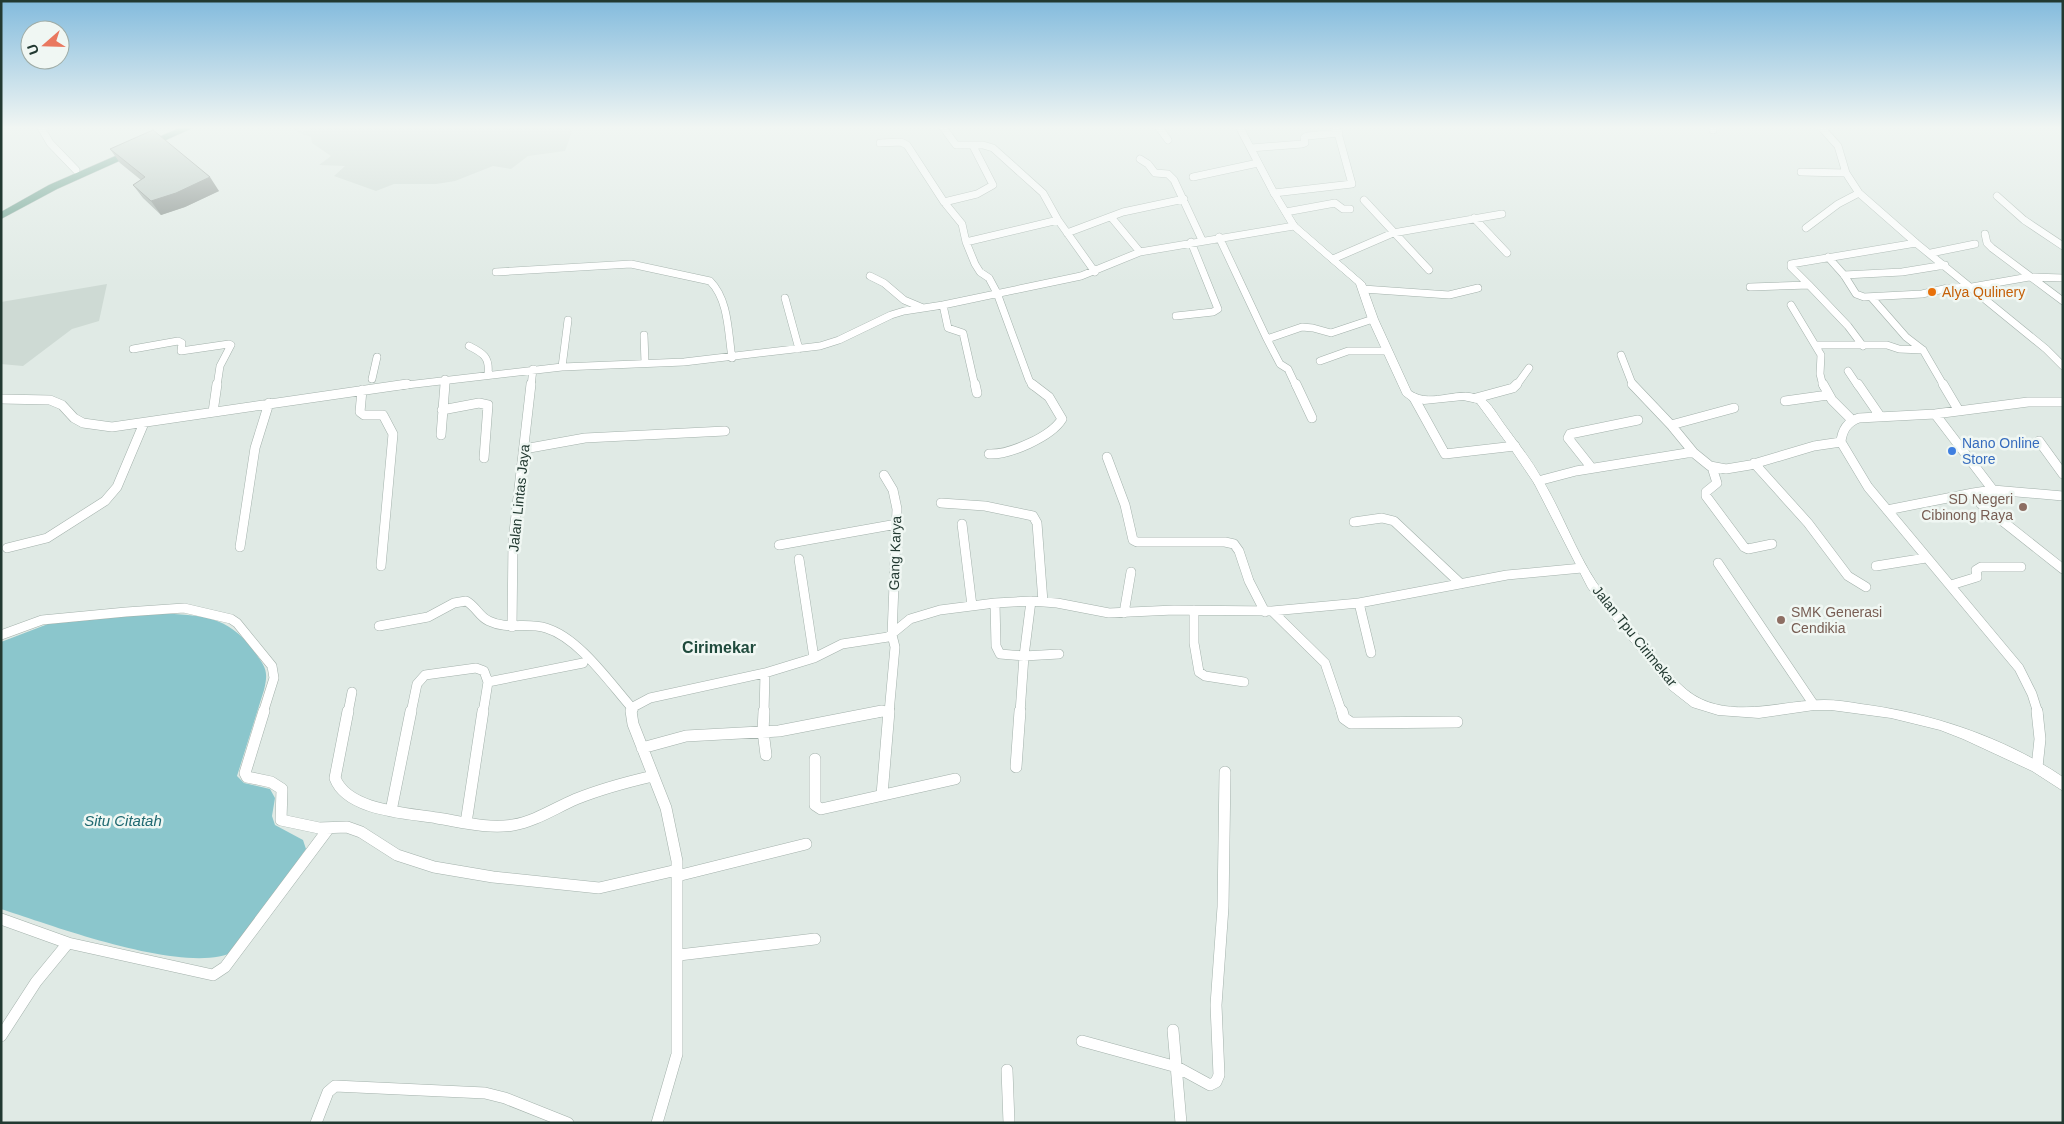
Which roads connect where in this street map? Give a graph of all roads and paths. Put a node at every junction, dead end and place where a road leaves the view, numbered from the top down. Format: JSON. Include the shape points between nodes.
{"nodes":[{"id":1,"x":58,"y":178,"type":"edge"},
{"id":2,"x":72,"y":178,"type":"edge"},
{"id":3,"x":929,"y":178,"type":"edge"},
{"id":4,"x":990,"y":178,"type":"edge"},
{"id":5,"x":1027,"y":178,"type":"edge"},
{"id":6,"x":1172,"y":178,"type":"edge"},
{"id":7,"x":1266,"y":178,"type":"edge"},
{"id":8,"x":1352,"y":178,"type":"edge"},
{"id":9,"x":1850,"y":178,"type":"edge"},
{"id":10,"x":1274,"y":193,"type":"junction"},
{"id":11,"x":1859,"y":193,"type":"junction"},
{"id":12,"x":1997,"y":196,"type":"dead end"},
{"id":13,"x":1184,"y":199,"type":"junction"},
{"id":14,"x":1364,"y":200,"type":"dead end"},
{"id":15,"x":944,"y":202,"type":"junction"},
{"id":16,"x":1,"y":208,"type":"edge"},
{"id":17,"x":1350,"y":209,"type":"dead end"},
{"id":18,"x":1286,"y":212,"type":"junction"},
{"id":19,"x":1502,"y":214,"type":"dead end"},
{"id":20,"x":1,"y":216,"type":"edge"},
{"id":21,"x":1110,"y":217,"type":"junction"},
{"id":22,"x":1474,"y":218,"type":"junction"},
{"id":23,"x":1058,"y":220,"type":"junction"},
{"id":24,"x":1294,"y":226,"type":"junction"},
{"id":25,"x":1806,"y":228,"type":"dead end"},
{"id":26,"x":1067,"y":233,"type":"junction"},
{"id":27,"x":1393,"y":233,"type":"junction"},
{"id":28,"x":1985,"y":234,"type":"dead end"},
{"id":29,"x":1219,"y":237,"type":"junction"},
{"id":30,"x":1202,"y":240,"type":"junction"},
{"id":31,"x":966,"y":242,"type":"junction"},
{"id":32,"x":1191,"y":242,"type":"junction"},
{"id":33,"x":1916,"y":243,"type":"junction"},
{"id":34,"x":1975,"y":244,"type":"dead end"},
{"id":35,"x":2063,"y":246,"type":"edge"},
{"id":36,"x":1140,"y":252,"type":"junction"},
{"id":37,"x":1507,"y":253,"type":"dead end"},
{"id":38,"x":1931,"y":253,"type":"junction"},
{"id":39,"x":1828,"y":257,"type":"junction"},
{"id":40,"x":1333,"y":259,"type":"junction"},
{"id":41,"x":1945,"y":265,"type":"junction"},
{"id":42,"x":1429,"y":270,"type":"dead end"},
{"id":43,"x":496,"y":272,"type":"dead end"},
{"id":44,"x":1095,"y":272,"type":"junction"},
{"id":45,"x":1844,"y":275,"type":"junction"},
{"id":46,"x":870,"y":276,"type":"dead end"},
{"id":47,"x":2029,"y":277,"type":"junction"},
{"id":48,"x":2063,"y":278,"type":"edge"},
{"id":49,"x":1809,"y":285,"type":"junction"},
{"id":50,"x":1750,"y":287,"type":"dead end"},
{"id":51,"x":1972,"y":287,"type":"junction"},
{"id":52,"x":1478,"y":288,"type":"dead end"},
{"id":53,"x":1363,"y":289,"type":"junction"},
{"id":54,"x":997,"y":294,"type":"junction"},
{"id":55,"x":1871,"y":297,"type":"junction"},
{"id":56,"x":785,"y":298,"type":"dead end"},
{"id":57,"x":2063,"y":301,"type":"edge"},
{"id":58,"x":943,"y":305,"type":"junction"},
{"id":59,"x":1791,"y":305,"type":"dead end"},
{"id":60,"x":923,"y":308,"type":"junction"},
{"id":61,"x":1176,"y":316,"type":"dead end"},
{"id":62,"x":1372,"y":319,"type":"junction"},
{"id":63,"x":568,"y":320,"type":"dead end"},
{"id":64,"x":644,"y":334,"type":"dead end"},
{"id":65,"x":1266,"y":338,"type":"junction"},
{"id":66,"x":1816,"y":345,"type":"junction"},
{"id":67,"x":470,"y":346,"type":"dead end"},
{"id":68,"x":1863,"y":346,"type":"junction"},
{"id":69,"x":133,"y":349,"type":"dead end"},
{"id":70,"x":799,"y":349,"type":"junction"},
{"id":71,"x":1923,"y":350,"type":"junction"},
{"id":72,"x":1388,"y":351,"type":"junction"},
{"id":73,"x":1621,"y":355,"type":"dead end"},
{"id":74,"x":377,"y":357,"type":"dead end"},
{"id":75,"x":732,"y":358,"type":"junction"},
{"id":76,"x":1320,"y":361,"type":"dead end"},
{"id":77,"x":645,"y":363,"type":"junction"},
{"id":78,"x":2063,"y":366,"type":"edge"},
{"id":79,"x":562,"y":367,"type":"junction"},
{"id":80,"x":1529,"y":368,"type":"dead end"},
{"id":81,"x":533,"y":369,"type":"junction"},
{"id":82,"x":1848,"y":371,"type":"dead end"},
{"id":83,"x":488,"y":374,"type":"junction"},
{"id":84,"x":445,"y":379,"type":"junction"},
{"id":85,"x":369,"y":385,"type":"junction"},
{"id":86,"x":977,"y":393,"type":"dead end"},
{"id":87,"x":1828,"y":394,"type":"junction"},
{"id":88,"x":1414,"y":398,"type":"junction"},
{"id":89,"x":1476,"y":398,"type":"junction"},
{"id":90,"x":1,"y":399,"type":"edge"},
{"id":91,"x":1785,"y":400,"type":"dead end"},
{"id":92,"x":2063,"y":402,"type":"edge"},
{"id":93,"x":269,"y":403,"type":"junction"},
{"id":94,"x":1734,"y":408,"type":"dead end"},
{"id":95,"x":442,"y":410,"type":"junction"},
{"id":96,"x":1959,"y":411,"type":"junction"},
{"id":97,"x":213,"y":412,"type":"junction"},
{"id":98,"x":1935,"y":414,"type":"junction"},
{"id":99,"x":1880,"y":416,"type":"junction"},
{"id":100,"x":1312,"y":418,"type":"dead end"},
{"id":101,"x":1638,"y":420,"type":"dead end"},
{"id":102,"x":1852,"y":420,"type":"junction"},
{"id":103,"x":144,"y":423,"type":"junction"},
{"id":104,"x":1671,"y":424,"type":"junction"},
{"id":105,"x":725,"y":431,"type":"dead end"},
{"id":106,"x":441,"y":435,"type":"dead end"},
{"id":107,"x":2039,"y":441,"type":"dead end"},
{"id":108,"x":1841,"y":442,"type":"junction"},
{"id":109,"x":1515,"y":446,"type":"junction"},
{"id":110,"x":524,"y":449,"type":"junction"},
{"id":111,"x":1694,"y":453,"type":"junction"},
{"id":112,"x":989,"y":454,"type":"dead end"},
{"id":113,"x":1107,"y":457,"type":"dead end"},
{"id":114,"x":484,"y":458,"type":"dead end"},
{"id":115,"x":1754,"y":463,"type":"junction"},
{"id":116,"x":1712,"y":467,"type":"junction"},
{"id":117,"x":1591,"y":468,"type":"junction"},
{"id":118,"x":2063,"y":474,"type":"edge"},
{"id":119,"x":884,"y":475,"type":"dead end"},
{"id":120,"x":1538,"y":481,"type":"junction"},
{"id":121,"x":1993,"y":490,"type":"junction"},
{"id":122,"x":1973,"y":493,"type":"junction"},
{"id":123,"x":2063,"y":496,"type":"edge"},
{"id":124,"x":941,"y":504,"type":"dead end"},
{"id":125,"x":1887,"y":510,"type":"junction"},
{"id":126,"x":1354,"y":522,"type":"dead end"},
{"id":127,"x":896,"y":524,"type":"junction"},
{"id":128,"x":962,"y":524,"type":"dead end"},
{"id":129,"x":1772,"y":544,"type":"dead end"},
{"id":130,"x":779,"y":545,"type":"dead end"},
{"id":131,"x":240,"y":547,"type":"dead end"},
{"id":132,"x":7,"y":548,"type":"dead end"},
{"id":133,"x":1926,"y":558,"type":"junction"},
{"id":134,"x":799,"y":559,"type":"dead end"},
{"id":135,"x":1718,"y":563,"type":"dead end"},
{"id":136,"x":381,"y":566,"type":"dead end"},
{"id":137,"x":1876,"y":566,"type":"dead end"},
{"id":138,"x":2021,"y":567,"type":"dead end"},
{"id":139,"x":1582,"y":568,"type":"junction"},
{"id":140,"x":2063,"y":569,"type":"edge"},
{"id":141,"x":1131,"y":572,"type":"dead end"},
{"id":142,"x":1461,"y":584,"type":"junction"},
{"id":143,"x":1952,"y":585,"type":"junction"},
{"id":144,"x":1866,"y":587,"type":"dead end"},
{"id":145,"x":1030,"y":601,"type":"junction"},
{"id":146,"x":1043,"y":602,"type":"junction"},
{"id":147,"x":995,"y":603,"type":"junction"},
{"id":148,"x":1359,"y":603,"type":"junction"},
{"id":149,"x":972,"y":606,"type":"junction"},
{"id":150,"x":1194,"y":610,"type":"junction"},
{"id":151,"x":1269,"y":611,"type":"junction"},
{"id":152,"x":1124,"y":612,"type":"junction"},
{"id":153,"x":379,"y":626,"type":"dead end"},
{"id":154,"x":512,"y":627,"type":"junction"},
{"id":155,"x":1,"y":635,"type":"edge"},
{"id":156,"x":892,"y":635,"type":"junction"},
{"id":157,"x":1371,"y":653,"type":"dead end"},
{"id":158,"x":1059,"y":654,"type":"dead end"},
{"id":159,"x":1024,"y":656,"type":"junction"},
{"id":160,"x":814,"y":658,"type":"junction"},
{"id":161,"x":584,"y":663,"type":"dead end"},
{"id":162,"x":765,"y":673,"type":"junction"},
{"id":163,"x":488,"y":682,"type":"junction"},
{"id":164,"x":1244,"y":682,"type":"dead end"},
{"id":165,"x":352,"y":692,"type":"dead end"},
{"id":166,"x":1814,"y":705,"type":"junction"},
{"id":167,"x":632,"y":708,"type":"junction"},
{"id":168,"x":888,"y":710,"type":"junction"},
{"id":169,"x":1457,"y":722,"type":"dead end"},
{"id":170,"x":763,"y":731,"type":"junction"},
{"id":171,"x":642,"y":748,"type":"junction"},
{"id":172,"x":766,"y":755,"type":"dead end"},
{"id":173,"x":815,"y":759,"type":"dead end"},
{"id":174,"x":1016,"y":767,"type":"dead end"},
{"id":175,"x":2037,"y":768,"type":"junction"},
{"id":176,"x":1224,"y":772,"type":"dead end"},
{"id":177,"x":654,"y":776,"type":"junction"},
{"id":178,"x":955,"y":779,"type":"dead end"},
{"id":179,"x":2063,"y":785,"type":"edge"},
{"id":180,"x":882,"y":795,"type":"junction"},
{"id":181,"x":391,"y":811,"type":"junction"},
{"id":182,"x":466,"y":823,"type":"junction"},
{"id":183,"x":329,"y":828,"type":"junction"},
{"id":184,"x":806,"y":844,"type":"dead end"},
{"id":185,"x":677,"y":873,"type":"junction"},
{"id":186,"x":1,"y":919,"type":"edge"},
{"id":187,"x":815,"y":939,"type":"dead end"},
{"id":188,"x":68,"y":943,"type":"junction"},
{"id":189,"x":679,"y":955,"type":"junction"},
{"id":190,"x":1217,"y":1001,"type":"joint"},
{"id":191,"x":1173,"y":1030,"type":"dead end"},
{"id":192,"x":1,"y":1036,"type":"edge"},
{"id":193,"x":1082,"y":1041,"type":"dead end"},
{"id":194,"x":1178,"y":1067,"type":"junction"},
{"id":195,"x":1007,"y":1070,"type":"dead end"},
{"id":196,"x":316,"y":1123,"type":"edge"},
{"id":197,"x":568,"y":1123,"type":"edge"},
{"id":198,"x":657,"y":1123,"type":"edge"},
{"id":199,"x":1009,"y":1123,"type":"edge"},
{"id":200,"x":1181,"y":1123,"type":"edge"}],
"edges":[{"from":1,"to":16,"type":"main road"},
{"from":2,"to":20,"type":"main road"},
{"from":3,"to":15,"type":"street"},
{"from":4,"to":15,"type":"street","via":[[993,185],[978,194]]},
{"from":5,"to":23,"type":"street","via":[[1043,193]]},
{"from":6,"to":13,"type":"street"},
{"from":7,"to":10,"type":"street"},
{"from":8,"to":10,"type":"street","via":[[1352,184]]},
{"from":9,"to":11,"type":"street"},
{"from":10,"to":18,"type":"street"},
{"from":11,"to":25,"type":"street","via":[[1839,203]]},
{"from":11,"to":33,"type":"street"},
{"from":12,"to":35,"type":"street","via":[[2024,220]]},
{"from":13,"to":21,"type":"street"},
{"from":13,"to":30,"type":"street"},
{"from":14,"to":27,"type":"street"},
{"from":15,"to":31,"type":"street","via":[[962,224]]},
{"from":17,"to":18,"type":"street","via":[[1343,209],[1335,203]]},
{"from":18,"to":24,"type":"street"},
{"from":19,"to":22,"type":"street"},
{"from":21,"to":26,"type":"street"},
{"from":21,"to":36,"type":"street"},
{"from":22,"to":27,"type":"street"},
{"from":22,"to":37,"type":"street"},
{"from":23,"to":26,"type":"street"},
{"from":23,"to":31,"type":"street"},
{"from":24,"to":29,"type":"street"},
{"from":24,"to":40,"type":"street"},
{"from":26,"to":44,"type":"street"},
{"from":27,"to":40,"type":"street"},
{"from":27,"to":42,"type":"street"},
{"from":28,"to":47,"type":"street","via":[[1987,243]]},
{"from":29,"to":30,"type":"street"},
{"from":29,"to":65,"type":"street"},
{"from":30,"to":32,"type":"street"},
{"from":31,"to":54,"type":"street","via":[[979,272],[988,277]]},
{"from":32,"to":36,"type":"street"},
{"from":32,"to":61,"type":"street","via":[[1218,309]]},
{"from":33,"to":38,"type":"street"},
{"from":33,"to":39,"type":"street"},
{"from":34,"to":38,"type":"street"},
{"from":36,"to":44,"type":"street","via":[[1124,256]]},
{"from":38,"to":41,"type":"street"},
{"from":39,"to":45,"type":"street"},
{"from":39,"to":49,"type":"street","via":[[1791,264]]},
{"from":40,"to":53,"type":"street","via":[[1354,276]]},
{"from":41,"to":45,"type":"street","via":[[1902,272]]},
{"from":41,"to":51,"type":"street"},
{"from":43,"to":75,"type":"street","via":[[624,264],[710,281],[724,305]]},
{"from":44,"to":54,"type":"street"},
{"from":45,"to":55,"type":"street","via":[[1856,294]]},
{"from":46,"to":60,"type":"street","via":[[882,280],[904,300]]},
{"from":47,"to":48,"type":"street"},
{"from":47,"to":51,"type":"street"},
{"from":47,"to":57,"type":"street"},
{"from":49,"to":50,"type":"street"},
{"from":49,"to":68,"type":"street"},
{"from":51,"to":55,"type":"street","via":[[1948,288],[1920,295]]},
{"from":51,"to":78,"type":"street"},
{"from":52,"to":53,"type":"street","via":[[1449,295]]},
{"from":53,"to":62,"type":"street"},
{"from":54,"to":58,"type":"street"},
{"from":54,"to":112,"type":"street","via":[[1029,380],[1049,397],[1062,419],[1058,426],[1033,440],[1004,453]]},
{"from":55,"to":71,"type":"street"},
{"from":56,"to":70,"type":"street"},
{"from":58,"to":60,"type":"street"},
{"from":58,"to":86,"type":"street","via":[[948,328],[963,333]]},
{"from":59,"to":66,"type":"street"},
{"from":60,"to":70,"type":"street","via":[[891,315],[829,344]]},
{"from":62,"to":65,"type":"street","via":[[1331,333],[1306,327]]},
{"from":62,"to":72,"type":"street"},
{"from":63,"to":79,"type":"street"},
{"from":64,"to":77,"type":"street"},
{"from":65,"to":100,"type":"street","via":[[1280,364],[1288,369]]},
{"from":66,"to":68,"type":"street"},
{"from":66,"to":87,"type":"street","via":[[1823,358],[1820,379]]},
{"from":67,"to":83,"type":"street","via":[[488,358]]},
{"from":68,"to":71,"type":"street"},
{"from":69,"to":97,"type":"street","via":[[178,341],[182,343],[181,351],[231,345],[220,366]]},
{"from":70,"to":75,"type":"street"},
{"from":71,"to":96,"type":"street"},
{"from":72,"to":76,"type":"street","via":[[1348,351]]},
{"from":72,"to":88,"type":"street","via":[[1404,389]]},
{"from":73,"to":104,"type":"street","via":[[1636,390]]},
{"from":74,"to":85,"type":"street"},
{"from":75,"to":77,"type":"street"},
{"from":77,"to":79,"type":"street"},
{"from":79,"to":81,"type":"street"},
{"from":80,"to":89,"type":"street","via":[[1513,388]]},
{"from":81,"to":83,"type":"street"},
{"from":81,"to":110,"type":"street","name":"Jalan Lintas Jaya"},
{"from":82,"to":99,"type":"street"},
{"from":83,"to":84,"type":"street"},
{"from":84,"to":85,"type":"street"},
{"from":84,"to":95,"type":"street"},
{"from":85,"to":93,"type":"street"},
{"from":85,"to":136,"type":"street","via":[[360,412],[382,415],[393,434]]},
{"from":87,"to":91,"type":"street"},
{"from":87,"to":102,"type":"street"},
{"from":88,"to":89,"type":"street"},
{"from":88,"to":109,"type":"street","via":[[1444,454]]},
{"from":89,"to":109,"type":"street","name":"Jalan Tpu Cirimekar"},
{"from":90,"to":103,"type":"street","via":[[55,401],[81,422],[92,426]]},
{"from":92,"to":96,"type":"street","via":[[2028,402]]},
{"from":93,"to":97,"type":"street"},
{"from":93,"to":131,"type":"street","via":[[255,448]]},
{"from":94,"to":104,"type":"street"},
{"from":95,"to":106,"type":"street"},
{"from":95,"to":114,"type":"street","via":[[479,403],[488,405]]},
{"from":96,"to":98,"type":"street"},
{"from":97,"to":103,"type":"street"},
{"from":98,"to":99,"type":"street"},
{"from":98,"to":121,"type":"street"},
{"from":99,"to":102,"type":"street"},
{"from":101,"to":117,"type":"street","via":[[1570,434],[1568,438]]},
{"from":102,"to":108,"type":"street","via":[[1841,436]]},
{"from":103,"to":132,"type":"street","via":[[116,487],[105,501],[47,538]]},
{"from":104,"to":111,"type":"street"},
{"from":105,"to":110,"type":"street","via":[[585,438]]},
{"from":107,"to":118,"type":"street"},
{"from":108,"to":115,"type":"street","via":[[1809,447]]},
{"from":108,"to":125,"type":"street","via":[[1868,487]]},
{"from":109,"to":120,"type":"street","name":"Jalan Tpu Cirimekar"},
{"from":110,"to":154,"type":"street","name":"Jalan Lintas Jaya","via":[[513,541]]},
{"from":111,"to":116,"type":"street"},
{"from":111,"to":117,"type":"street"},
{"from":113,"to":151,"type":"street","via":[[1125,505],[1133,540],[1234,544],[1249,581]]},
{"from":115,"to":116,"type":"street"},
{"from":115,"to":144,"type":"street","via":[[1808,523],[1848,576]]},
{"from":116,"to":129,"type":"street","via":[[1717,483],[1706,492],[1706,496],[1744,547],[1748,550]]},
{"from":117,"to":120,"type":"street"},
{"from":119,"to":127,"type":"street","name":"Gang Karya","via":[[896,497]]},
{"from":120,"to":139,"type":"street","name":"Jalan Tpu Cirimekar"},
{"from":121,"to":122,"type":"street"},
{"from":121,"to":123,"type":"street"},
{"from":122,"to":125,"type":"street"},
{"from":122,"to":140,"type":"street","via":[[1995,517]]},
{"from":124,"to":146,"type":"street","via":[[985,506],[1033,516],[1037,523]]},
{"from":125,"to":133,"type":"street"},
{"from":126,"to":142,"type":"street","via":[[1382,518],[1394,521]]},
{"from":127,"to":130,"type":"street"},
{"from":127,"to":156,"type":"street","name":"Gang Karya"},
{"from":128,"to":149,"type":"street"},
{"from":133,"to":137,"type":"street"},
{"from":133,"to":143,"type":"street"},
{"from":134,"to":160,"type":"street"},
{"from":135,"to":166,"type":"street"},
{"from":138,"to":143,"type":"street","via":[[1981,567],[1976,570],[1977,577]]},
{"from":139,"to":142,"type":"street","via":[[1507,575]]},
{"from":139,"to":166,"type":"street","name":"Jalan Tpu Cirimekar","via":[[1624,626],[1687,698],[1718,710],[1759,713]]},
{"from":141,"to":152,"type":"street"},
{"from":142,"to":148,"type":"street"},
{"from":143,"to":175,"type":"street","via":[[2028,683],[2041,730]]},
{"from":145,"to":146,"type":"street"},
{"from":145,"to":147,"type":"street"},
{"from":145,"to":159,"type":"street"},
{"from":146,"to":152,"type":"street","via":[[1101,613]]},
{"from":147,"to":149,"type":"street"},
{"from":147,"to":159,"type":"street","via":[[998,651],[1005,655]]},
{"from":148,"to":151,"type":"street"},
{"from":148,"to":157,"type":"street"},
{"from":149,"to":156,"type":"street","via":[[920,614],[904,622]]},
{"from":150,"to":151,"type":"street"},
{"from":150,"to":152,"type":"street"},
{"from":150,"to":164,"type":"street","via":[[1194,643],[1200,672],[1205,676]]},
{"from":151,"to":169,"type":"street","via":[[1325,663],[1348,722]]},
{"from":153,"to":154,"type":"street","via":[[433,616],[463,600],[477,607],[487,622]]},
{"from":154,"to":167,"type":"street","via":[[546,628],[565,638]]},
{"from":155,"to":183,"type":"street","via":[[42,620],[184,608],[237,622],[274,672],[246,768],[247,777],[271,782],[282,789],[282,820]]},
{"from":156,"to":160,"type":"street","via":[[842,644]]},
{"from":156,"to":168,"type":"street","name":"Gang Karya","via":[[895,647]]},
{"from":158,"to":159,"type":"street"},
{"from":159,"to":174,"type":"street"},
{"from":160,"to":162,"type":"street"},
{"from":161,"to":163,"type":"street"},
{"from":162,"to":167,"type":"street","via":[[664,694]]},
{"from":162,"to":170,"type":"street"},
{"from":163,"to":181,"type":"street","via":[[484,672],[476,668],[425,675],[420,679]]},
{"from":163,"to":182,"type":"street"},
{"from":165,"to":181,"type":"street","via":[[335,781],[366,804]]},
{"from":166,"to":175,"type":"street","name":"Jalan Tpu Cirimekar","via":[[1869,709],[1940,725]]},
{"from":167,"to":171,"type":"street","via":[[633,724]]},
{"from":168,"to":170,"type":"street","via":[[813,726]]},
{"from":168,"to":180,"type":"street","name":"Gang Karya"},
{"from":170,"to":171,"type":"street","via":[[686,736]]},
{"from":170,"to":172,"type":"street"},
{"from":171,"to":177,"type":"street"},
{"from":173,"to":180,"type":"street","via":[[814,801],[818,808]]},
{"from":175,"to":179,"type":"street","name":"Jalan Tpu Cirimekar"},
{"from":176,"to":190,"type":"street","via":[[1223,907]]},
{"from":177,"to":182,"type":"street","via":[[606,788],[523,823],[496,826]]},
{"from":177,"to":185,"type":"street","via":[[672,823]]},
{"from":178,"to":180,"type":"street"},
{"from":181,"to":182,"type":"street"},
{"from":183,"to":185,"type":"street","via":[[347,827],[397,855],[434,867],[493,877],[599,888]]},
{"from":183,"to":188,"type":"street","via":[[225,967],[213,975]]},
{"from":184,"to":185,"type":"street"},
{"from":185,"to":189,"type":"street"},
{"from":186,"to":188,"type":"street"},
{"from":187,"to":189,"type":"street"},
{"from":188,"to":192,"type":"street","via":[[36,982]]},
{"from":189,"to":198,"type":"street","via":[[677,1054]]},
{"from":190,"to":194,"type":"street","via":[[1219,1075],[1216,1082],[1210,1084]]},
{"from":191,"to":194,"type":"street"},
{"from":193,"to":194,"type":"street"},
{"from":194,"to":200,"type":"street"},
{"from":195,"to":199,"type":"street"},
{"from":196,"to":197,"type":"street","via":[[328,1092],[335,1086],[485,1093]]}]}
